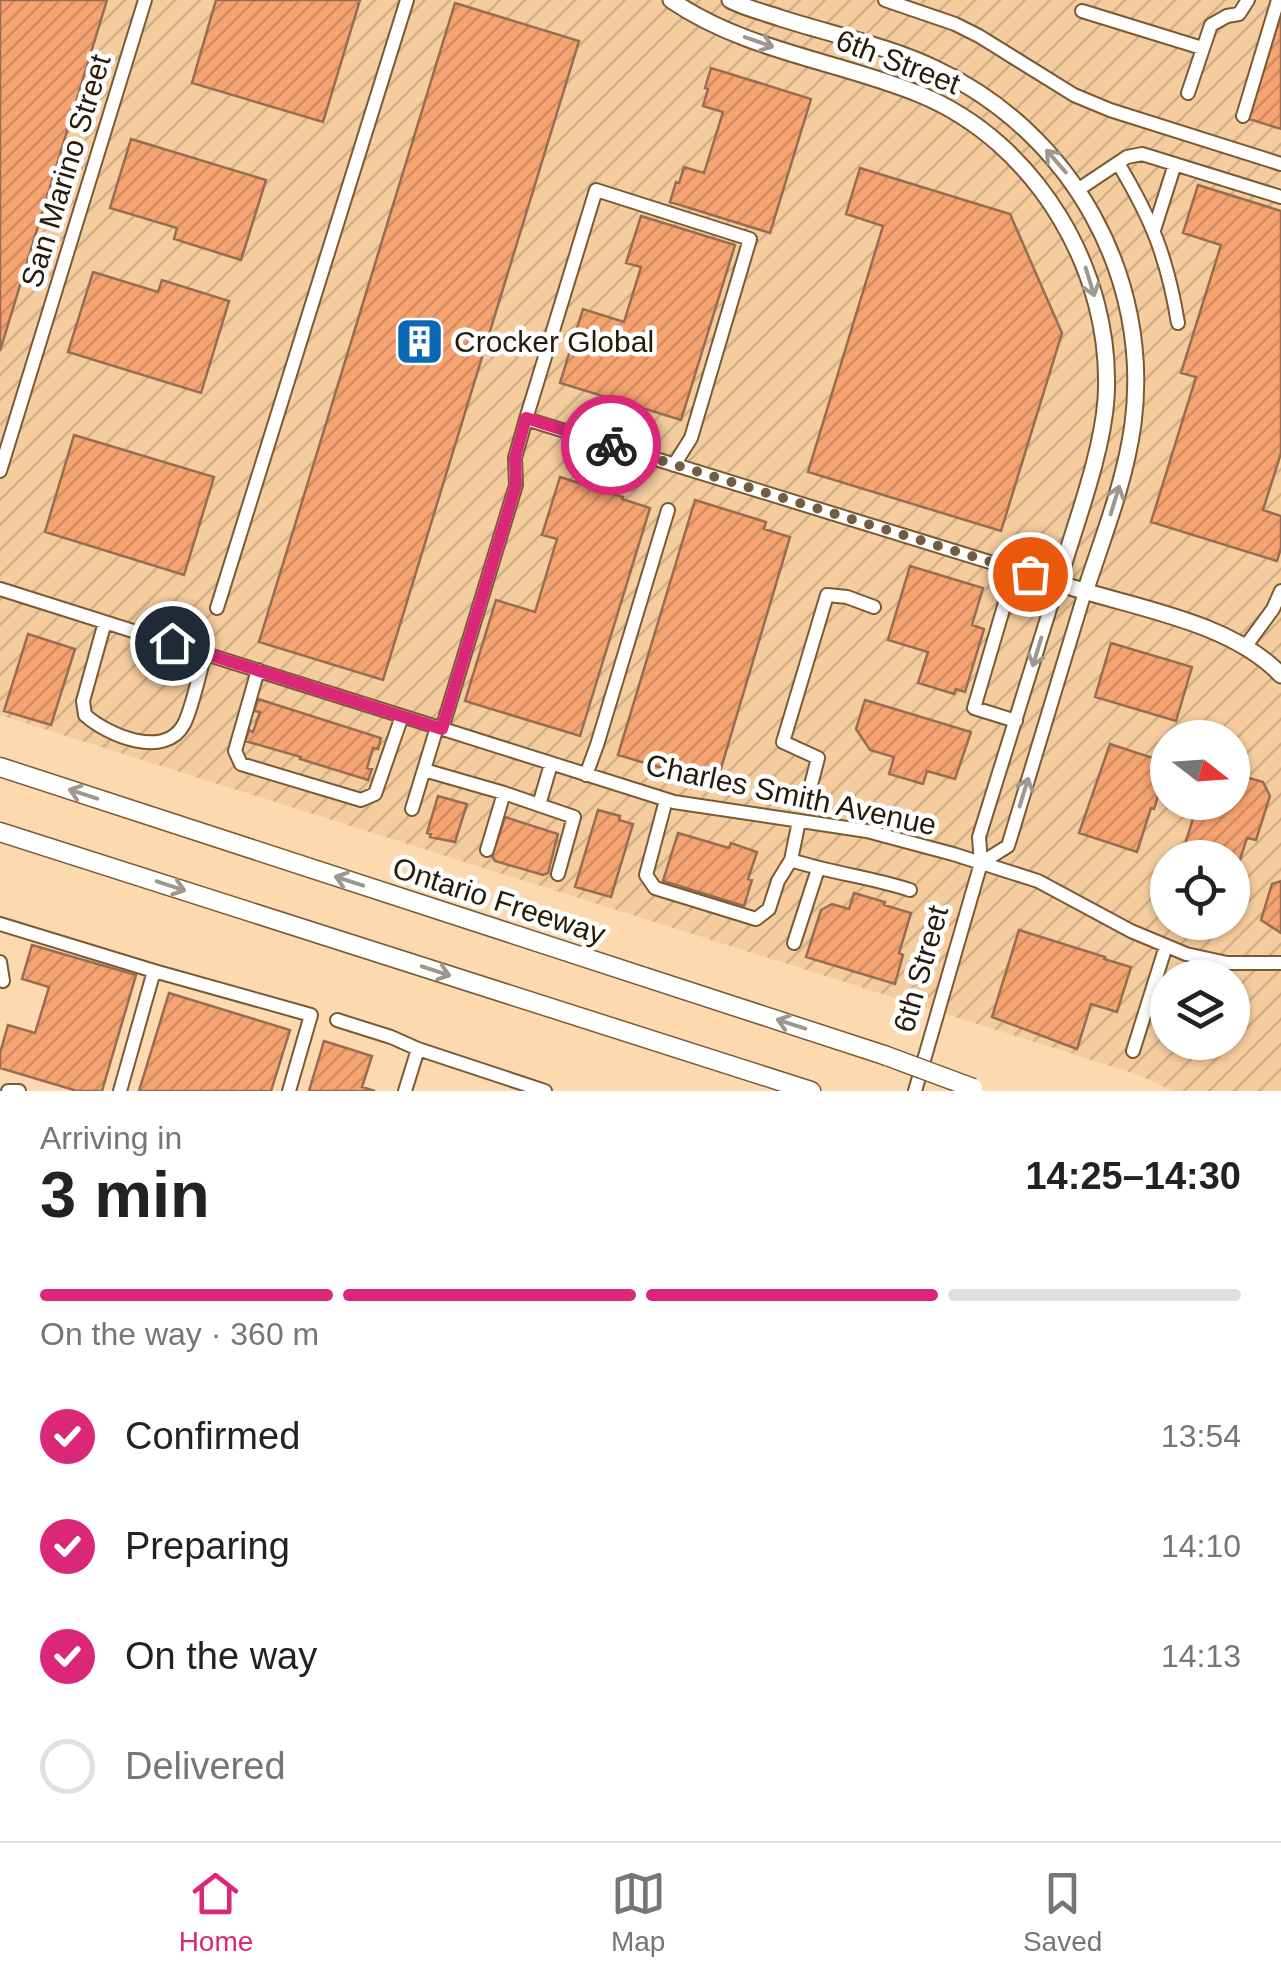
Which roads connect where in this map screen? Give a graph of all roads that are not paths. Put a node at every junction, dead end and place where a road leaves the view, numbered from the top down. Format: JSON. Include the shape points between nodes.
{"nodes":[{"id":1,"x":145,"y":0,"type":"edge"},
{"id":2,"x":407,"y":0,"type":"edge"},
{"id":3,"x":672,"y":0,"type":"edge"},
{"id":4,"x":730,"y":0,"type":"edge"},
{"id":5,"x":885,"y":0,"type":"edge"},
{"id":6,"x":1248,"y":0,"type":"edge"},
{"id":7,"x":1278,"y":0,"type":"edge"},
{"id":8,"x":1082,"y":11,"type":"dead end"},
{"id":9,"x":1202,"y":48,"type":"junction"},
{"id":10,"x":1188,"y":94,"type":"dead end"},
{"id":11,"x":1243,"y":116,"type":"dead end"},
{"id":12,"x":1118,"y":163,"type":"junction"},
{"id":13,"x":1174,"y":164,"type":"junction"},
{"id":14,"x":1281,"y":164,"type":"edge"},
{"id":15,"x":1079,"y":189,"type":"junction"},
{"id":16,"x":1281,"y":197,"type":"edge"},
{"id":17,"x":1154,"y":230,"type":"junction"},
{"id":18,"x":1178,"y":323,"type":"dead end"},
{"id":19,"x":526,"y":418,"type":"junction"},
{"id":20,"x":674,"y":465,"type":"junction"},
{"id":21,"x":0,"y":471,"type":"edge"},
{"id":22,"x":668,"y":510,"type":"dead end"},
{"id":23,"x":1058,"y":583,"type":"junction"},
{"id":24,"x":0,"y":589,"type":"edge"},
{"id":25,"x":1084,"y":592,"type":"junction"},
{"id":26,"x":1281,"y":592,"type":"edge"},
{"id":27,"x":1007,"y":596,"type":"dead end"},
{"id":28,"x":874,"y":607,"type":"dead end"},
{"id":29,"x":217,"y":608,"type":"dead end"},
{"id":30,"x":104,"y":622,"type":"junction"},
{"id":31,"x":1245,"y":647,"type":"junction"},
{"id":32,"x":205,"y":654,"type":"junction"},
{"id":33,"x":258,"y":670,"type":"junction"},
{"id":34,"x":1281,"y":674,"type":"edge"},
{"id":35,"x":402,"y":716,"type":"junction"},
{"id":36,"x":1016,"y":721,"type":"junction"},
{"id":37,"x":440,"y":728,"type":"junction"},
{"id":38,"x":551,"y":764,"type":"junction"},
{"id":39,"x":0,"y":767,"type":"edge"},
{"id":40,"x":424,"y":770,"type":"junction"},
{"id":41,"x":586,"y":774,"type":"junction"},
{"id":42,"x":812,"y":780,"type":"dead end"},
{"id":43,"x":504,"y":793,"type":"junction"},
{"id":44,"x":666,"y":800,"type":"junction"},
{"id":45,"x":539,"y":804,"type":"junction"},
{"id":46,"x":412,"y":810,"type":"dead end"},
{"id":47,"x":799,"y":820,"type":"junction"},
{"id":48,"x":0,"y":832,"type":"edge"},
{"id":49,"x":487,"y":850,"type":"dead end"},
{"id":50,"x":790,"y":860,"type":"junction"},
{"id":51,"x":981,"y":863,"type":"junction"},
{"id":52,"x":818,"y":868,"type":"junction"},
{"id":53,"x":558,"y":874,"type":"dead end"},
{"id":54,"x":910,"y":890,"type":"dead end"},
{"id":55,"x":0,"y":924,"type":"edge"},
{"id":56,"x":794,"y":943,"type":"dead end"},
{"id":57,"x":1166,"y":946,"type":"junction"},
{"id":58,"x":0,"y":962,"type":"edge"},
{"id":59,"x":1281,"y":962,"type":"edge"},
{"id":60,"x":154,"y":970,"type":"junction"},
{"id":61,"x":3,"y":981,"type":"dead end"},
{"id":62,"x":337,"y":1020,"type":"dead end"},
{"id":63,"x":418,"y":1049,"type":"junction"},
{"id":64,"x":1132,"y":1051,"type":"dead end"},
{"id":65,"x":976,"y":1090,"type":"edge"},
{"id":66,"x":8,"y":1091,"type":"edge"},
{"id":67,"x":18,"y":1091,"type":"edge"},
{"id":68,"x":120,"y":1091,"type":"edge"},
{"id":69,"x":289,"y":1091,"type":"edge"},
{"id":70,"x":404,"y":1091,"type":"edge"},
{"id":71,"x":545,"y":1091,"type":"edge"},
{"id":72,"x":811,"y":1091,"type":"edge"},
{"id":73,"x":915,"y":1091,"type":"edge"}],
"edges":[{"from":1,"to":21,"type":"street","name":"San Marino Street"},
{"from":2,"to":29,"type":"street"},
{"from":3,"to":23,"type":"main road","name":"6th Street","one_way":true,"via":[[720,28],[939,104],[994,139],[1046,194],[1084,265],[1106,368],[1098,447]]},
{"from":15,"to":4,"type":"main road","name":"6th Street","one_way":true,"via":[[1010,114],[953,77]]},
{"from":5,"to":14,"type":"street","via":[[979,36],[1110,110]]},
{"from":6,"to":9,"type":"street","via":[[1239,14],[1210,25]]},
{"from":7,"to":11,"type":"street"},
{"from":8,"to":9,"type":"street"},
{"from":9,"to":10,"type":"street"},
{"from":12,"to":13,"type":"street","via":[[1142,154]]},
{"from":12,"to":15,"type":"street"},
{"from":12,"to":17,"type":"street"},
{"from":13,"to":16,"type":"street"},
{"from":13,"to":17,"type":"street"},
{"from":25,"to":15,"type":"main road","name":"6th Street","one_way":true,"via":[[1125,462],[1136,367],[1118,272]]},
{"from":17,"to":18,"type":"street"},
{"from":19,"to":20,"type":"street"},
{"from":19,"to":20,"type":"street","via":[[596,190],[750,239],[690,438]]},
{"from":19,"to":37,"type":"street","via":[[516,485]]},
{"from":20,"to":23,"type":"street"},
{"from":22,"to":41,"type":"street"},
{"from":23,"to":25,"type":"main road"},
{"from":23,"to":36,"type":"street","name":"6th Street","one_way":true},
{"from":24,"to":30,"type":"street","name":"Charles Smith Avenue"},
{"from":25,"to":31,"type":"main road"},
{"from":51,"to":25,"type":"street","name":"6th Street","one_way":true,"via":[[1008,846]]},
{"from":26,"to":31,"type":"street"},
{"from":27,"to":36,"type":"street","via":[[974,708]]},
{"from":28,"to":42,"type":"street","via":[[828,595],[783,742],[818,758]]},
{"from":30,"to":32,"type":"street","name":"Charles Smith Avenue"},
{"from":30,"to":32,"type":"street","via":[[85,715],[100,728],[137,740],[176,734]]},
{"from":31,"to":34,"type":"main road"},
{"from":32,"to":33,"type":"street","name":"Charles Smith Avenue"},
{"from":33,"to":35,"type":"street","name":"Charles Smith Avenue"},
{"from":33,"to":35,"type":"street","via":[[235,751],[241,764],[361,800],[375,794]]},
{"from":35,"to":37,"type":"street","name":"Charles Smith Avenue"},
{"from":36,"to":51,"type":"street","name":"6th Street","via":[[979,837]]},
{"from":37,"to":38,"type":"street","name":"Charles Smith Avenue"},
{"from":37,"to":40,"type":"street"},
{"from":38,"to":41,"type":"street","name":"Charles Smith Avenue"},
{"from":38,"to":45,"type":"street"},
{"from":65,"to":39,"type":"highway","name":"Ontario Freeway","one_way":true,"bridge":true,"via":[[884,1054]]},
{"from":40,"to":43,"type":"street"},
{"from":40,"to":46,"type":"street"},
{"from":41,"to":44,"type":"street","name":"Charles Smith Avenue"},
{"from":43,"to":45,"type":"street"},
{"from":43,"to":49,"type":"street"},
{"from":44,"to":47,"type":"street","name":"Charles Smith Avenue"},
{"from":44,"to":50,"type":"street","via":[[646,875],[655,888],[756,919],[768,910]]},
{"from":45,"to":53,"type":"street","via":[[574,818]]},
{"from":47,"to":50,"type":"street"},
{"from":47,"to":51,"type":"street","name":"Charles Smith Avenue","via":[[868,830]]},
{"from":48,"to":72,"type":"highway","one_way":true},
{"from":50,"to":52,"type":"street"},
{"from":51,"to":57,"type":"street","name":"Charles Smith Avenue","via":[[1054,888]]},
{"from":51,"to":73,"type":"street","name":"6th Street"},
{"from":52,"to":54,"type":"street"},
{"from":52,"to":56,"type":"street"},
{"from":55,"to":60,"type":"street"},
{"from":57,"to":59,"type":"street","name":"Charles Smith Avenue","via":[[1228,963]]},
{"from":57,"to":64,"type":"street"},
{"from":58,"to":61,"type":"street"},
{"from":60,"to":68,"type":"street"},
{"from":60,"to":69,"type":"street","via":[[311,1015]]},
{"from":62,"to":63,"type":"street"},
{"from":63,"to":70,"type":"street"},
{"from":63,"to":71,"type":"street"},
{"from":66,"to":67,"type":"street"}]}
